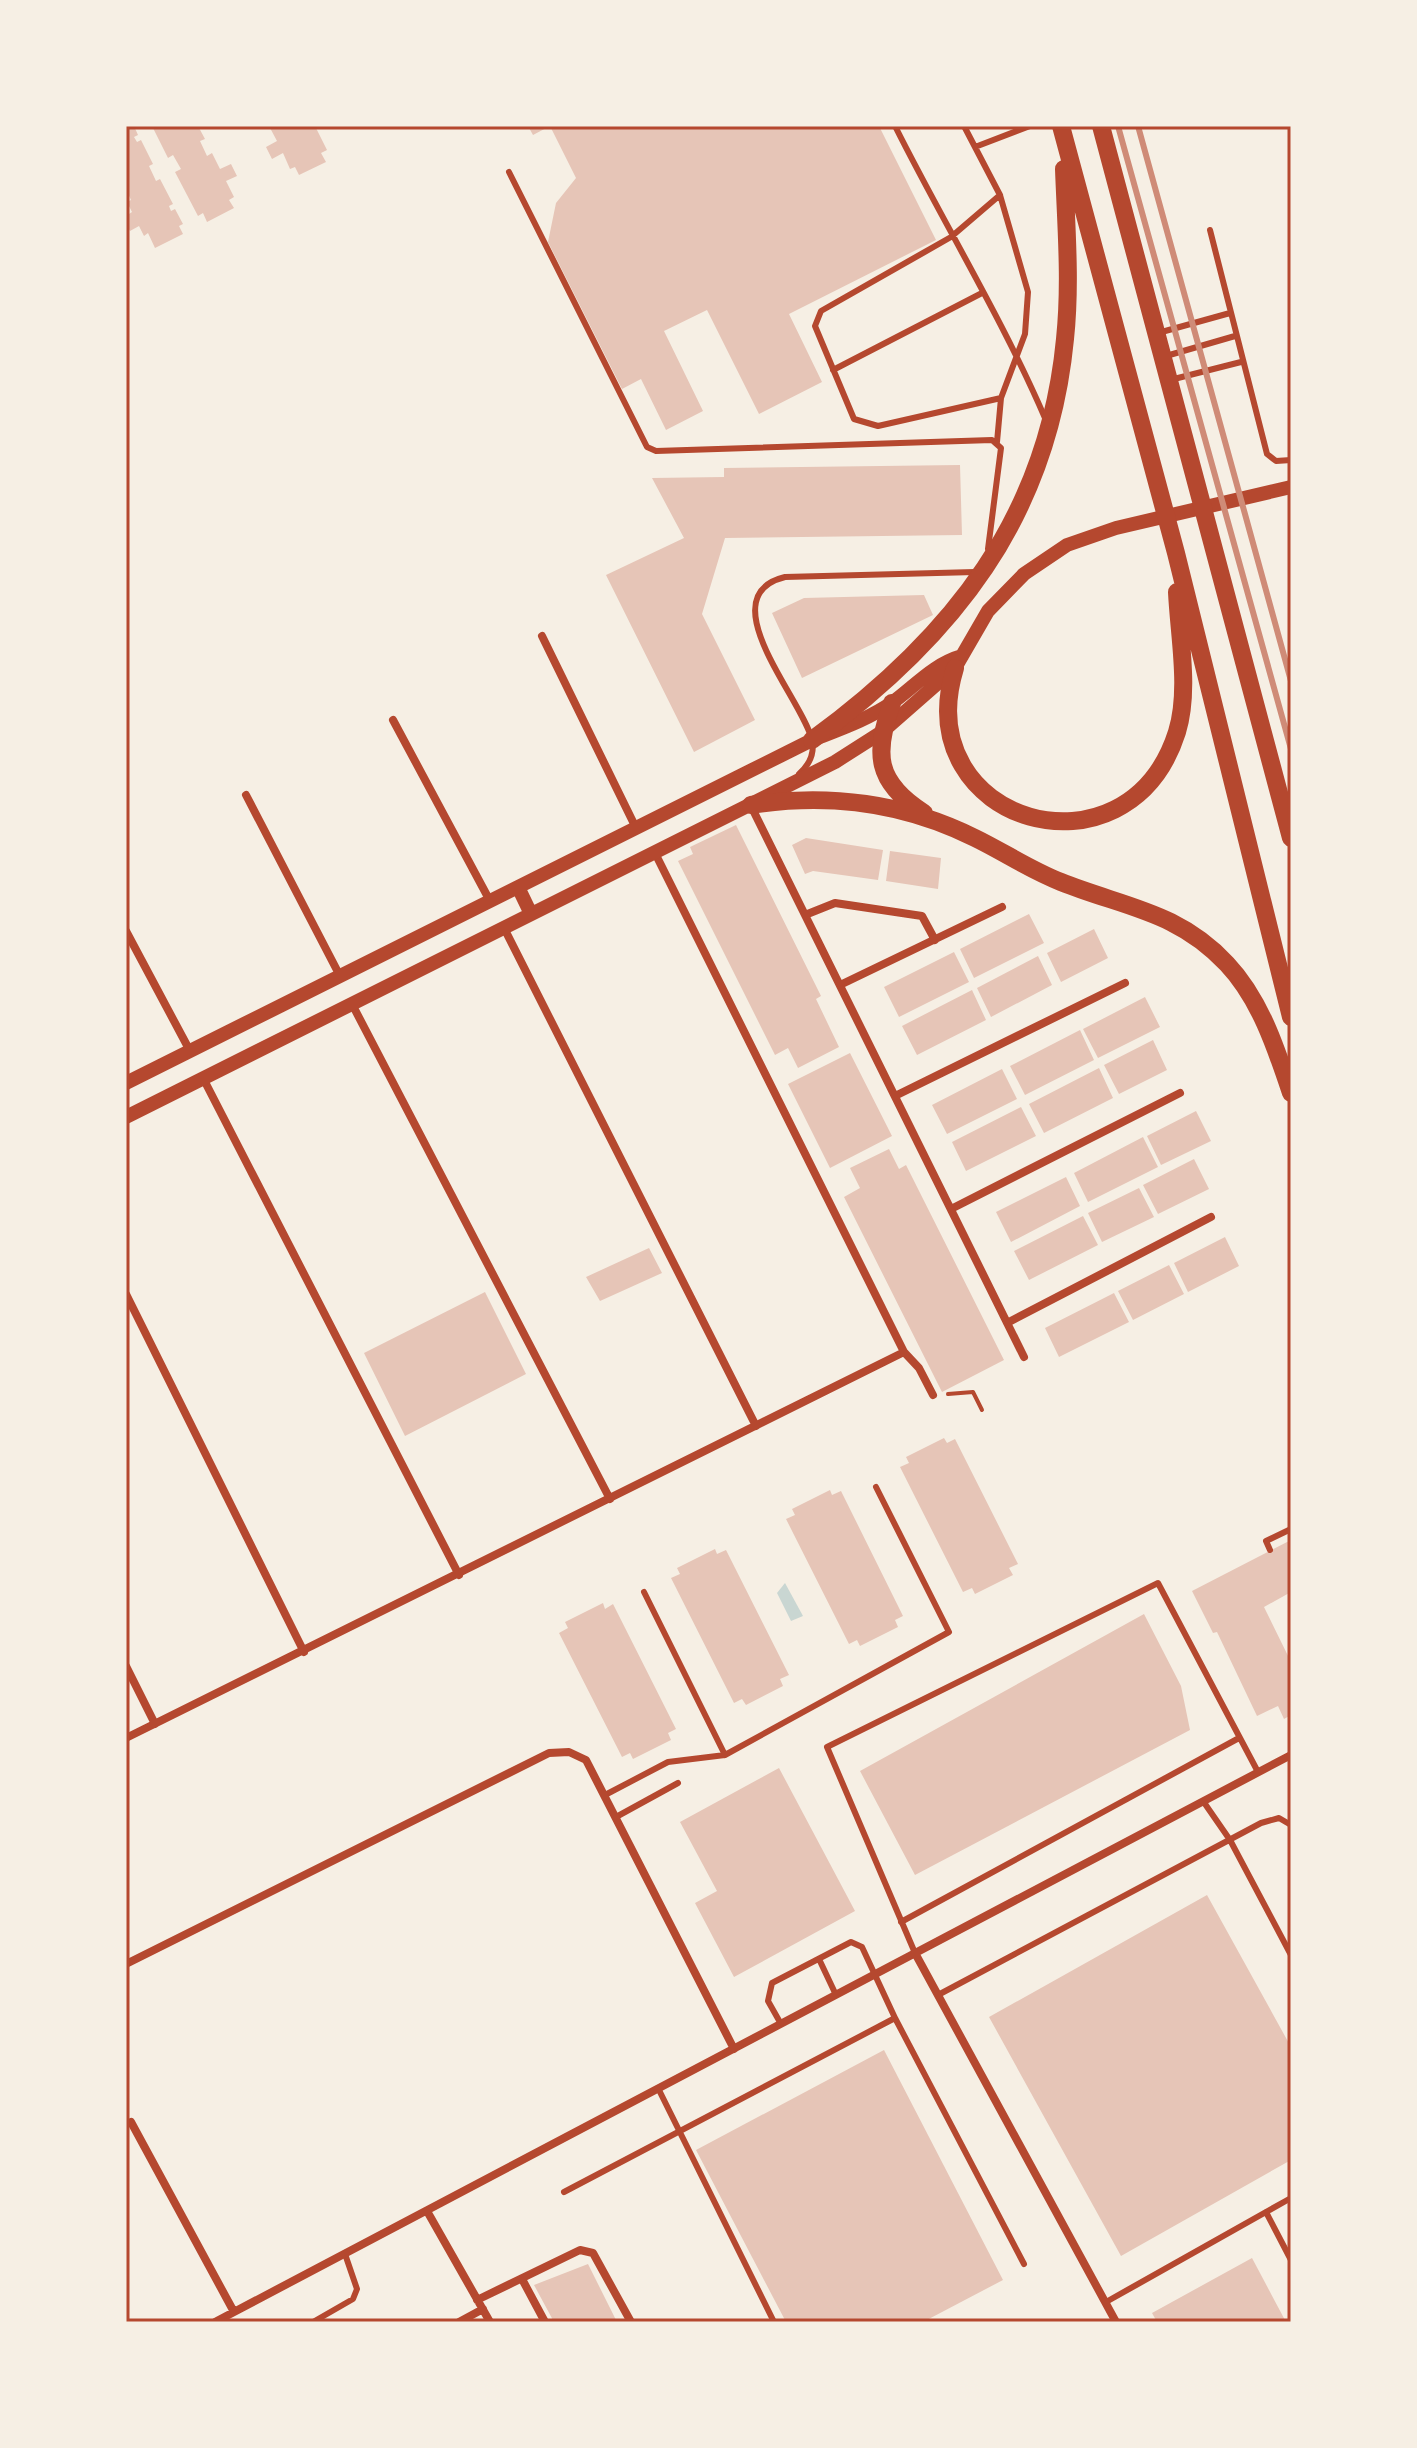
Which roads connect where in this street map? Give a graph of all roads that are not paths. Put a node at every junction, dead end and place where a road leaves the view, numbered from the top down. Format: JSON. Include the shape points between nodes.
{"nodes":[{"id":1,"x":895,"y":126,"type":"edge"},
{"id":2,"x":964,"y":126,"type":"edge"},
{"id":3,"x":1030,"y":126,"type":"edge"},
{"id":4,"x":1101,"y":126,"type":"edge"},
{"id":5,"x":1062,"y":130,"type":"edge"},
{"id":6,"x":975,"y":147,"type":"junction"},
{"id":7,"x":509,"y":172,"type":"dead end"},
{"id":8,"x":1000,"y":195,"type":"junction"},
{"id":9,"x":1210,"y":230,"type":"dead end"},
{"id":10,"x":951,"y":237,"type":"junction"},
{"id":11,"x":982,"y":293,"type":"junction"},
{"id":12,"x":1230,"y":313,"type":"junction"},
{"id":13,"x":1158,"y":333,"type":"junction"},
{"id":14,"x":1235,"y":336,"type":"junction"},
{"id":15,"x":1164,"y":357,"type":"junction"},
{"id":16,"x":1019,"y":358,"type":"junction"},
{"id":17,"x":1241,"y":362,"type":"junction"},
{"id":18,"x":833,"y":370,"type":"junction"},
{"id":19,"x":1170,"y":380,"type":"junction"},
{"id":20,"x":1001,"y":398,"type":"junction"},
{"id":21,"x":1049,"y":428,"type":"junction"},
{"id":22,"x":997,"y":442,"type":"junction"},
{"id":23,"x":1291,"y":460,"type":"edge"},
{"id":24,"x":1287,"y":488,"type":"edge"},
{"id":25,"x":1176,"y":553,"type":"junction"},
{"id":26,"x":985,"y":571,"type":"junction"},
{"id":27,"x":542,"y":636,"type":"dead end"},
{"id":28,"x":958,"y":662,"type":"junction"},
{"id":29,"x":892,"y":703,"type":"junction"},
{"id":30,"x":393,"y":720,"type":"dead end"},
{"id":31,"x":882,"y":732,"type":"junction"},
{"id":32,"x":812,"y":740,"type":"junction"},
{"id":33,"x":785,"y":786,"type":"junction"},
{"id":34,"x":246,"y":795,"type":"dead end"},
{"id":35,"x":751,"y":805,"type":"junction"},
{"id":36,"x":936,"y":820,"type":"junction"},
{"id":37,"x":636,"y":828,"type":"junction"},
{"id":38,"x":1291,"y":838,"type":"edge"},
{"id":39,"x":655,"y":853,"type":"junction"},
{"id":40,"x":518,"y":887,"type":"junction"},
{"id":41,"x":490,"y":901,"type":"junction"},
{"id":42,"x":1002,"y":907,"type":"dead end"},
{"id":43,"x":531,"y":914,"type":"junction"},
{"id":44,"x":805,"y":915,"type":"junction"},
{"id":45,"x":504,"y":928,"type":"junction"},
{"id":46,"x":126,"y":931,"type":"edge"},
{"id":47,"x":935,"y":940,"type":"junction"},
{"id":48,"x":340,"y":976,"type":"junction"},
{"id":49,"x":1125,"y":983,"type":"dead end"},
{"id":50,"x":840,"y":985,"type":"junction"},
{"id":51,"x":352,"y":1004,"type":"junction"},
{"id":52,"x":1291,"y":1017,"type":"edge"},
{"id":53,"x":190,"y":1051,"type":"junction"},
{"id":54,"x":203,"y":1078,"type":"junction"},
{"id":55,"x":126,"y":1083,"type":"edge"},
{"id":56,"x":1180,"y":1093,"type":"dead end"},
{"id":57,"x":1291,"y":1093,"type":"edge"},
{"id":58,"x":895,"y":1096,"type":"junction"},
{"id":59,"x":126,"y":1117,"type":"edge"},
{"id":60,"x":951,"y":1209,"type":"junction"},
{"id":61,"x":1211,"y":1217,"type":"dead end"},
{"id":62,"x":126,"y":1294,"type":"edge"},
{"id":63,"x":1007,"y":1323,"type":"junction"},
{"id":64,"x":904,"y":1352,"type":"junction"},
{"id":65,"x":1024,"y":1357,"type":"dead end"},
{"id":66,"x":933,"y":1395,"type":"road end"},
{"id":67,"x":756,"y":1426,"type":"junction"},
{"id":68,"x":876,"y":1487,"type":"dead end"},
{"id":69,"x":610,"y":1499,"type":"junction"},
{"id":70,"x":1291,"y":1529,"type":"edge"},
{"id":71,"x":1270,"y":1550,"type":"dead end"},
{"id":72,"x":459,"y":1575,"type":"junction"},
{"id":73,"x":644,"y":1592,"type":"dead end"},
{"id":74,"x":304,"y":1652,"type":"junction"},
{"id":75,"x":126,"y":1666,"type":"edge"},
{"id":76,"x":155,"y":1724,"type":"junction"},
{"id":77,"x":126,"y":1738,"type":"edge"},
{"id":78,"x":1239,"y":1738,"type":"junction"},
{"id":79,"x":725,"y":1755,"type":"junction"},
{"id":80,"x":1291,"y":1755,"type":"edge"},
{"id":81,"x":1258,"y":1772,"type":"junction"},
{"id":82,"x":678,"y":1783,"type":"dead end"},
{"id":83,"x":605,"y":1795,"type":"junction"},
{"id":84,"x":1203,"y":1801,"type":"junction"},
{"id":85,"x":616,"y":1817,"type":"junction"},
{"id":86,"x":1291,"y":1825,"type":"edge"},
{"id":87,"x":1230,"y":1840,"type":"junction"},
{"id":88,"x":901,"y":1922,"type":"junction"},
{"id":89,"x":915,"y":1953,"type":"junction"},
{"id":90,"x":1291,"y":1955,"type":"edge"},
{"id":91,"x":819,"y":1959,"type":"junction"},
{"id":92,"x":126,"y":1964,"type":"edge"},
{"id":93,"x":875,"y":1974,"type":"junction"},
{"id":94,"x":836,"y":1995,"type":"junction"},
{"id":95,"x":938,"y":1995,"type":"junction"},
{"id":96,"x":895,"y":2018,"type":"junction"},
{"id":97,"x":781,"y":2024,"type":"junction"},
{"id":98,"x":734,"y":2049,"type":"junction"},
{"id":99,"x":658,"y":2088,"type":"junction"},
{"id":100,"x":131,"y":2122,"type":"dead end"},
{"id":101,"x":680,"y":2133,"type":"junction"},
{"id":102,"x":564,"y":2192,"type":"dead end"},
{"id":103,"x":1291,"y":2198,"type":"edge"},
{"id":104,"x":427,"y":2211,"type":"junction"},
{"id":105,"x":1266,"y":2212,"type":"junction"},
{"id":106,"x":345,"y":2254,"type":"junction"},
{"id":107,"x":1291,"y":2260,"type":"edge"},
{"id":108,"x":1024,"y":2264,"type":"dead end"},
{"id":109,"x":522,"y":2279,"type":"junction"},
{"id":110,"x":477,"y":2300,"type":"junction"},
{"id":111,"x":1106,"y":2302,"type":"junction"},
{"id":112,"x":483,"y":2309,"type":"junction"},
{"id":113,"x":234,"y":2312,"type":"junction"},
{"id":114,"x":215,"y":2322,"type":"edge"},
{"id":115,"x":313,"y":2322,"type":"edge"},
{"id":116,"x":459,"y":2322,"type":"edge"},
{"id":117,"x":490,"y":2322,"type":"edge"},
{"id":118,"x":545,"y":2322,"type":"edge"},
{"id":119,"x":631,"y":2322,"type":"edge"},
{"id":120,"x":774,"y":2322,"type":"edge"},
{"id":121,"x":1116,"y":2322,"type":"edge"}],
"edges":[{"from":1,"to":10,"type":"lane"},
{"from":2,"to":6,"type":"lane"},
{"from":3,"to":6,"type":"lane"},
{"from":4,"to":13,"type":"main road"},
{"from":5,"to":21,"type":"main road","via":[[1067,306]]},
{"from":5,"to":25,"type":"main road"},
{"from":6,"to":8,"type":"lane"},
{"from":7,"to":22,"type":"lane","via":[[647,447],[656,451]]},
{"from":8,"to":10,"type":"lane"},
{"from":8,"to":16,"type":"lane","via":[[1028,292]]},
{"from":9,"to":12,"type":"lane"},
{"from":10,"to":11,"type":"lane"},
{"from":10,"to":18,"type":"lane","via":[[821,311],[815,326]]},
{"from":11,"to":16,"type":"lane"},
{"from":11,"to":18,"type":"lane"},
{"from":12,"to":13,"type":"lane"},
{"from":12,"to":14,"type":"lane"},
{"from":13,"to":15,"type":"main road"},
{"from":14,"to":15,"type":"lane"},
{"from":14,"to":17,"type":"lane"},
{"from":15,"to":19,"type":"main road"},
{"from":16,"to":20,"type":"lane"},
{"from":16,"to":21,"type":"lane"},
{"from":17,"to":19,"type":"lane"},
{"from":17,"to":23,"type":"lane","via":[[1267,454],[1276,461]]},
{"from":18,"to":20,"type":"lane","via":[[854,419],[866,425]]},
{"from":19,"to":38,"type":"main road"},
{"from":20,"to":22,"type":"lane"},
{"from":21,"to":26,"type":"main road","via":[[1026,499]]},
{"from":22,"to":26,"type":"lane","via":[[1001,448]]},
{"from":24,"to":28,"type":"street","via":[[1116,528],[1067,545],[1024,574],[988,611]]},
{"from":25,"to":28,"type":"main road","via":[[1182,696],[1178,729],[1156,773],[1118,807],[1059,824],[1014,814],[986,795],[952,738],[948,703]]},
{"from":25,"to":52,"type":"main road"},
{"from":26,"to":32,"type":"main road","via":[[904,667]]},
{"from":26,"to":32,"type":"lane","via":[[769,581],[760,590],[755,612],[761,639]]},
{"from":27,"to":37,"type":"street"},
{"from":28,"to":29,"type":"street","via":[[944,661]]},
{"from":28,"to":31,"type":"street"},
{"from":29,"to":31,"type":"main road"},
{"from":29,"to":32,"type":"street"},
{"from":30,"to":41,"type":"street"},
{"from":31,"to":33,"type":"street"},
{"from":31,"to":36,"type":"main road","via":[[881,763],[887,778]]},
{"from":32,"to":33,"type":"lane","via":[[810,762]]},
{"from":32,"to":37,"type":"street"},
{"from":33,"to":35,"type":"street"},
{"from":34,"to":48,"type":"street"},
{"from":35,"to":36,"type":"main road","via":[[862,802]]},
{"from":35,"to":39,"type":"street"},
{"from":35,"to":44,"type":"street"},
{"from":36,"to":57,"type":"main road","via":[[1059,882],[1152,911],[1209,947],[1249,993]]},
{"from":37,"to":40,"type":"street"},
{"from":39,"to":43,"type":"street"},
{"from":39,"to":64,"type":"street"},
{"from":40,"to":41,"type":"street"},
{"from":40,"to":43,"type":"street"},
{"from":41,"to":48,"type":"street"},
{"from":42,"to":47,"type":"street"},
{"from":43,"to":45,"type":"street"},
{"from":44,"to":47,"type":"street","via":[[835,903],[922,916]]},
{"from":44,"to":50,"type":"street"},
{"from":45,"to":51,"type":"street"},
{"from":45,"to":67,"type":"street"},
{"from":46,"to":53,"type":"street"},
{"from":47,"to":50,"type":"street"},
{"from":48,"to":53,"type":"street"},
{"from":49,"to":58,"type":"street"},
{"from":50,"to":58,"type":"street"},
{"from":51,"to":54,"type":"street"},
{"from":51,"to":69,"type":"street"},
{"from":53,"to":55,"type":"street"},
{"from":54,"to":59,"type":"street"},
{"from":54,"to":72,"type":"street"},
{"from":56,"to":60,"type":"street"},
{"from":58,"to":60,"type":"street"},
{"from":60,"to":63,"type":"street"},
{"from":61,"to":63,"type":"street"},
{"from":62,"to":74,"type":"street"},
{"from":63,"to":65,"type":"street"},
{"from":64,"to":66,"type":"street"},
{"from":64,"to":67,"type":"street"},
{"from":67,"to":69,"type":"street"},
{"from":68,"to":79,"type":"lane","via":[[949,1632]]},
{"from":69,"to":72,"type":"street"},
{"from":70,"to":71,"type":"lane","via":[[1266,1541]]},
{"from":72,"to":74,"type":"street"},
{"from":73,"to":79,"type":"lane"},
{"from":74,"to":76,"type":"street"},
{"from":75,"to":76,"type":"street"},
{"from":76,"to":77,"type":"street"},
{"from":78,"to":81,"type":"lane"},
{"from":78,"to":88,"type":"lane"},
{"from":78,"to":88,"type":"lane","via":[[1158,1583],[827,1747]]},
{"from":79,"to":83,"type":"lane","via":[[668,1762]]},
{"from":80,"to":81,"type":"street"},
{"from":81,"to":84,"type":"street"},
{"from":82,"to":85,"type":"lane"},
{"from":83,"to":85,"type":"street"},
{"from":83,"to":92,"type":"street","via":[[586,1760],[569,1752],[549,1753]]},
{"from":84,"to":87,"type":"lane"},
{"from":84,"to":89,"type":"street"},
{"from":85,"to":98,"type":"street"},
{"from":86,"to":87,"type":"lane","via":[[1279,1818]]},
{"from":87,"to":90,"type":"lane"},
{"from":87,"to":95,"type":"lane"},
{"from":88,"to":89,"type":"lane"},
{"from":89,"to":93,"type":"street"},
{"from":89,"to":95,"type":"street"},
{"from":91,"to":93,"type":"lane","via":[[857,1943]]},
{"from":91,"to":94,"type":"lane"},
{"from":91,"to":97,"type":"lane","via":[[772,1983],[768,2001]]},
{"from":93,"to":94,"type":"street"},
{"from":93,"to":96,"type":"lane"},
{"from":94,"to":97,"type":"street"},
{"from":95,"to":111,"type":"street"},
{"from":96,"to":101,"type":"lane"},
{"from":96,"to":108,"type":"lane"},
{"from":97,"to":98,"type":"street"},
{"from":98,"to":99,"type":"street"},
{"from":99,"to":101,"type":"lane"},
{"from":99,"to":104,"type":"street"},
{"from":100,"to":113,"type":"street"},
{"from":101,"to":102,"type":"lane"},
{"from":101,"to":120,"type":"lane"},
{"from":103,"to":105,"type":"lane"},
{"from":104,"to":106,"type":"street"},
{"from":104,"to":110,"type":"street"},
{"from":105,"to":107,"type":"lane"},
{"from":105,"to":111,"type":"lane"},
{"from":106,"to":113,"type":"street"},
{"from":106,"to":115,"type":"lane","via":[[357,2289],[353,2299]]},
{"from":109,"to":110,"type":"street"},
{"from":109,"to":118,"type":"street"},
{"from":109,"to":119,"type":"street","via":[[580,2250],[593,2253]]},
{"from":110,"to":112,"type":"street"},
{"from":111,"to":121,"type":"street"},
{"from":112,"to":116,"type":"street"},
{"from":112,"to":117,"type":"street"},
{"from":113,"to":114,"type":"street"}]}
